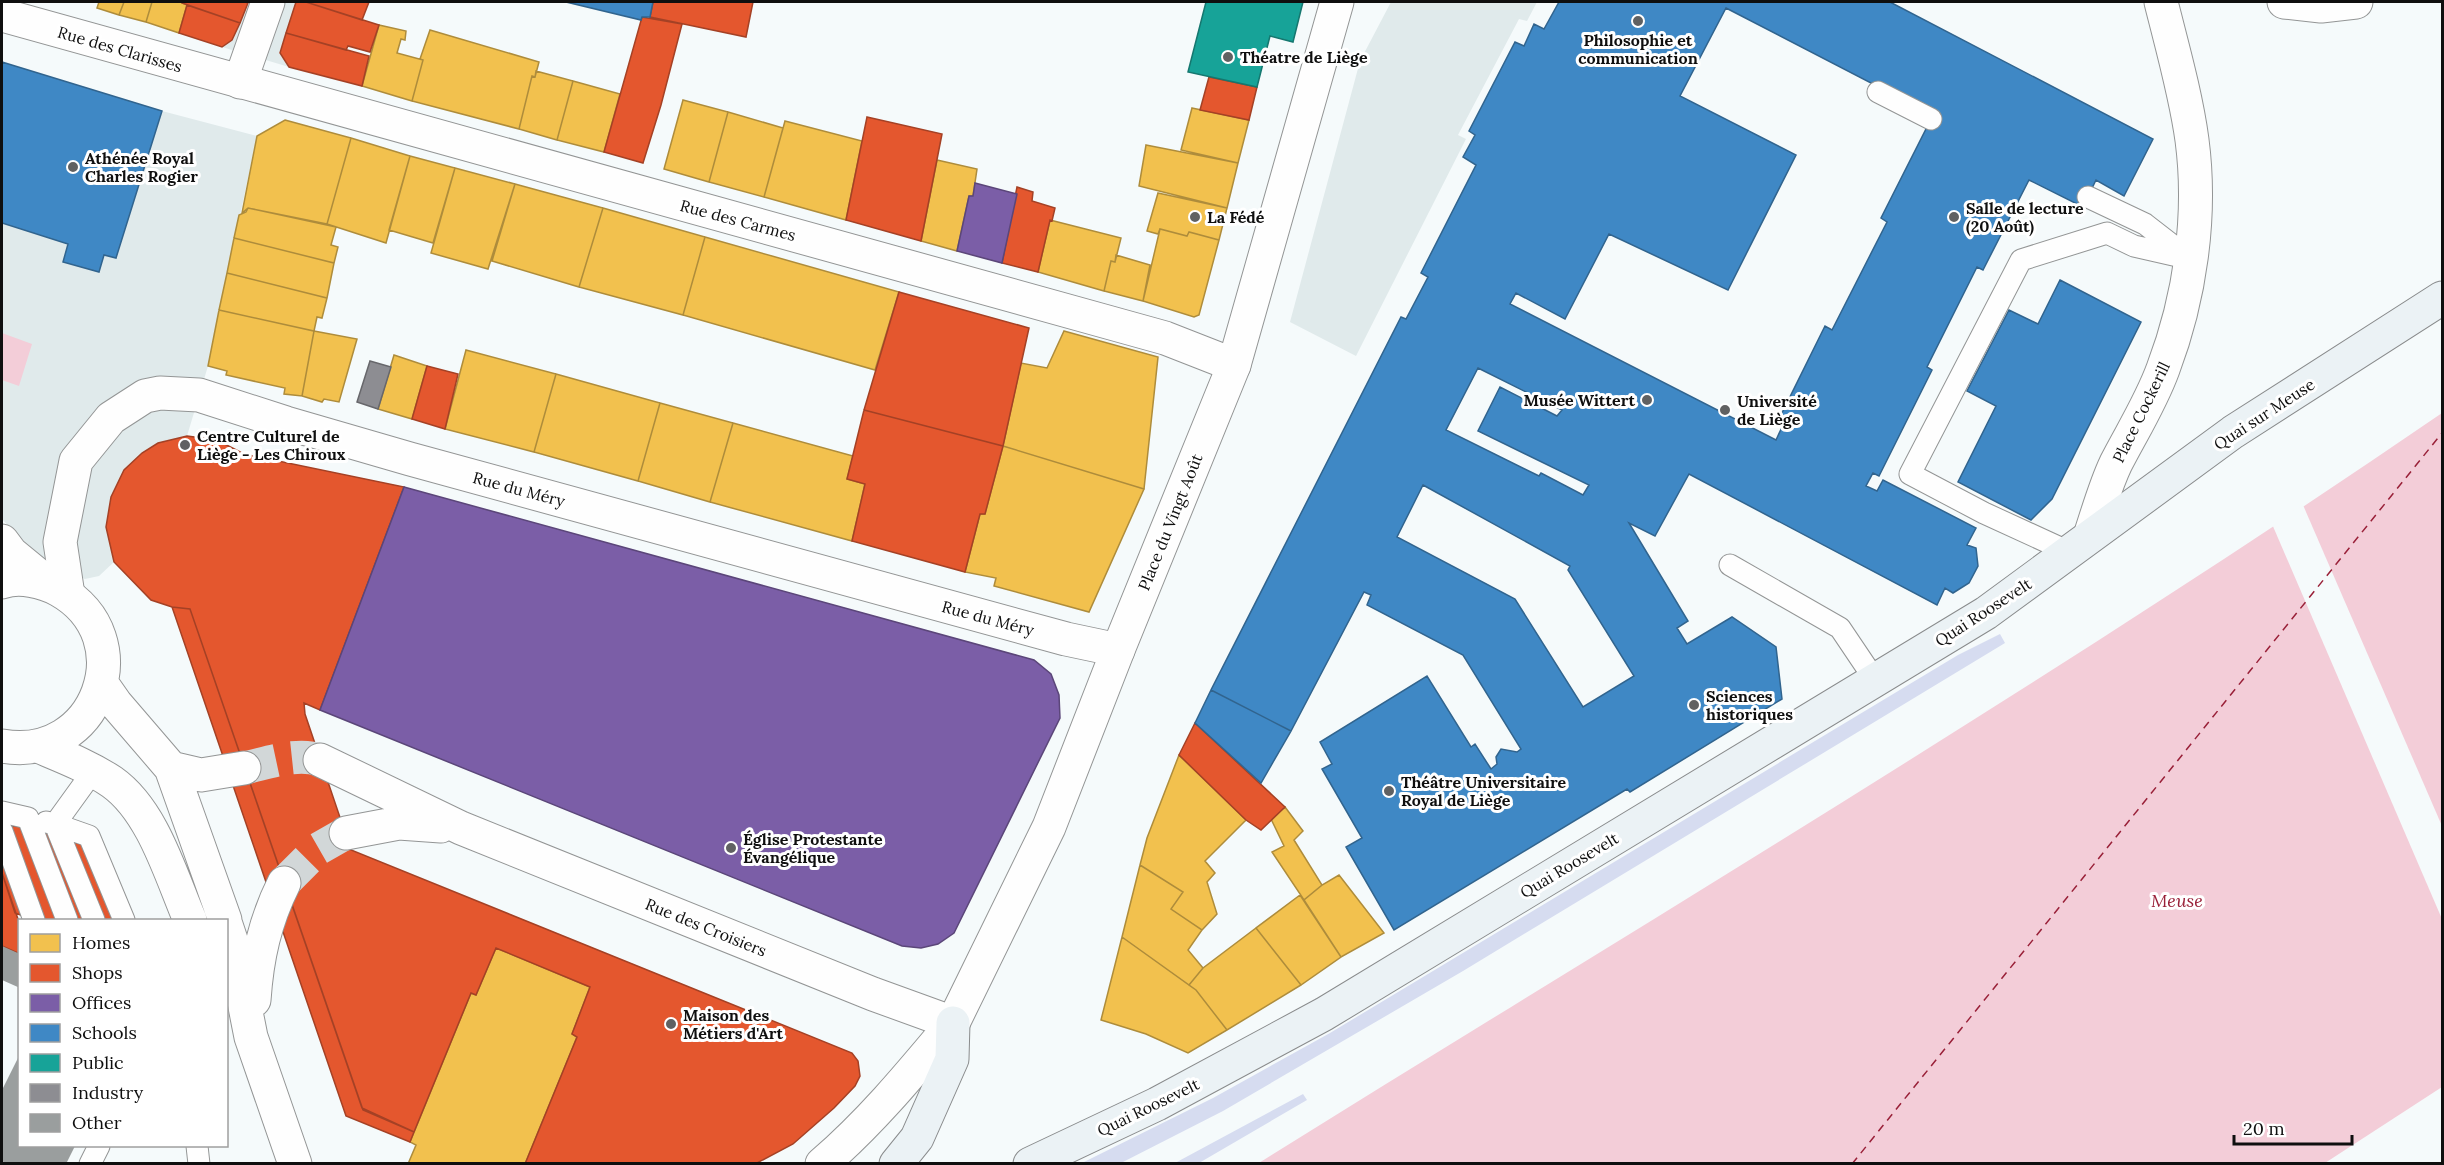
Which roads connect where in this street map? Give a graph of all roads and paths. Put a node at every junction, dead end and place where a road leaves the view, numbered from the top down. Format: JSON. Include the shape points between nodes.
{"nodes":[{"id":1,"x":268,"y":2,"type":"edge"},
{"id":2,"x":1337,"y":2,"type":"edge"},
{"id":3,"x":2161,"y":2,"type":"edge"},
{"id":4,"x":2284,"y":2,"type":"edge"},
{"id":5,"x":2356,"y":2,"type":"edge"},
{"id":6,"x":2,"y":15,"type":"edge"},
{"id":7,"x":240,"y":82,"type":"junction"},
{"id":8,"x":1878,"y":92,"type":"dead end"},
{"id":9,"x":1931,"y":119,"type":"dead end"},
{"id":10,"x":2088,"y":197,"type":"dead end"},
{"id":11,"x":2191,"y":259,"type":"junction"},
{"id":12,"x":2442,"y":298,"type":"edge"},
{"id":13,"x":1234,"y":365,"type":"junction"},
{"id":14,"x":2,"y":541,"type":"edge"},
{"id":15,"x":2079,"y":544,"type":"junction"},
{"id":16,"x":1730,"y":565,"type":"dead end"},
{"id":17,"x":2,"y":582,"type":"edge"},
{"id":18,"x":51,"y":587,"type":"junction"},
{"id":19,"x":1118,"y":650,"type":"junction"},
{"id":20,"x":1875,"y":680,"type":"junction"},
{"id":21,"x":102,"y":684,"type":"junction"},
{"id":22,"x":2,"y":746,"type":"edge"},
{"id":23,"x":38,"y":746,"type":"junction"},
{"id":24,"x":320,"y":760,"type":"tunnel mouth"},
{"id":25,"x":171,"y":768,"type":"junction"},
{"id":26,"x":244,"y":768,"type":"tunnel mouth"},
{"id":27,"x":94,"y":770,"type":"junction"},
{"id":28,"x":2,"y":812,"type":"edge"},
{"id":29,"x":28,"y":818,"type":"junction"},
{"id":30,"x":56,"y":824,"type":"junction"},
{"id":31,"x":461,"y":828,"type":"junction"},
{"id":32,"x":2,"y":831,"type":"edge"},
{"id":33,"x":346,"y":833,"type":"tunnel mouth"},
{"id":34,"x":284,"y":883,"type":"tunnel mouth"},
{"id":35,"x":33,"y":919,"type":"edge"},
{"id":36,"x":66,"y":919,"type":"edge"},
{"id":37,"x":92,"y":919,"type":"edge"},
{"id":38,"x":123,"y":919,"type":"edge"},
{"id":39,"x":189,"y":919,"type":"edge"},
{"id":40,"x":225,"y":919,"type":"edge"},
{"id":41,"x":228,"y":929,"type":"edge"},
{"id":42,"x":229,"y":1004,"type":"edge"},
{"id":43,"x":953,"y":1023,"type":"junction"},
{"id":44,"x":251,"y":1037,"type":"junction"},
{"id":45,"x":98,"y":1147,"type":"edge"},
{"id":46,"x":197,"y":1147,"type":"edge"},
{"id":47,"x":90,"y":1164,"type":"edge"},
{"id":48,"x":199,"y":1164,"type":"edge"},
{"id":49,"x":294,"y":1164,"type":"edge"},
{"id":50,"x":822,"y":1164,"type":"edge"},
{"id":51,"x":896,"y":1164,"type":"edge"},
{"id":52,"x":1030,"y":1164,"type":"edge"}],
"edges":[{"from":1,"to":7,"type":"street"},
{"from":2,"to":13,"type":"street","name":"Place du Vingt Août"},
{"from":3,"to":11,"type":"street","name":"Place Cockerill","via":[[2192,140],[2195,194]]},
{"from":4,"to":5,"type":"street","via":[[2321,6]]},
{"from":6,"to":7,"type":"street","name":"Rue des Clarisses"},
{"from":7,"to":13,"type":"street","name":"Rue des Carmes","via":[[1165,338]]},
{"from":8,"to":9,"type":"lane"},
{"from":10,"to":11,"type":"lane","via":[[2145,224]]},
{"from":11,"to":15,"type":"street","name":"Place Cockerill","via":[[2175,337],[2163,371]]},
{"from":11,"to":15,"type":"lane","via":[[2134,246],[2108,234],[2022,260],[1910,474],[1984,513]]},
{"from":12,"to":15,"type":"main road","name":"Quai sur Meuse","via":[[2233,432]]},
{"from":13,"to":19,"type":"street","name":"Place du Vingt Août"},
{"from":14,"to":18,"type":"street"},
{"from":15,"to":20,"type":"main road","name":"Quai Roosevelt","via":[[1986,614]]},
{"from":16,"to":20,"type":"lane","via":[[1840,628]]},
{"from":17,"to":18,"type":"street"},
{"from":18,"to":19,"type":"street","name":"Rue du Méry","via":[[76,461],[111,418],[145,396],[199,395],[410,459]]},
{"from":18,"to":21,"type":"street","via":[[83,608],[95,626],[102,649]]},
{"from":19,"to":43,"type":"street","name":"Place du Vingt Août","via":[[1049,827]]},
{"from":20,"to":52,"type":"main road","name":"Quai Roosevelt","via":[[1324,1014],[1157,1104]]},
{"from":21,"to":23,"type":"street","via":[[93,706],[78,725]]},
{"from":21,"to":25,"type":"street"},
{"from":22,"to":23,"type":"street"},
{"from":23,"to":27,"type":"street"},
{"from":24,"to":31,"type":"street","name":"Rue des Croisiers"},
{"from":25,"to":26,"type":"street","via":[[201,776]]},
{"from":25,"to":40,"type":"street"},
{"from":27,"to":30,"type":"lane"},
{"from":27,"to":39,"type":"street","via":[[115,784],[148,823]]},
{"from":28,"to":29,"type":"lane"},
{"from":29,"to":30,"type":"lane"},
{"from":29,"to":36,"type":"lane"},
{"from":30,"to":37,"type":"lane"},
{"from":30,"to":38,"type":"lane","via":[[89,836]]},
{"from":31,"to":33,"type":"street","name":"Rue des Croisiers","via":[[399,823]]},
{"from":31,"to":43,"type":"street","name":"Rue des Croisiers"},
{"from":32,"to":35,"type":"lane"},
{"from":34,"to":44,"type":"street","via":[[270,911],[259,951]]},
{"from":41,"to":44,"type":"street"},
{"from":42,"to":44,"type":"street"},
{"from":43,"to":50,"type":"street","name":"Place du Vingt Août","via":[[907,1079]]},
{"from":43,"to":51,"type":"main road","via":[[952,1059],[917,1138]]},
{"from":44,"to":49,"type":"street"},
{"from":45,"to":47,"type":"lane"},
{"from":46,"to":48,"type":"lane"}]}
